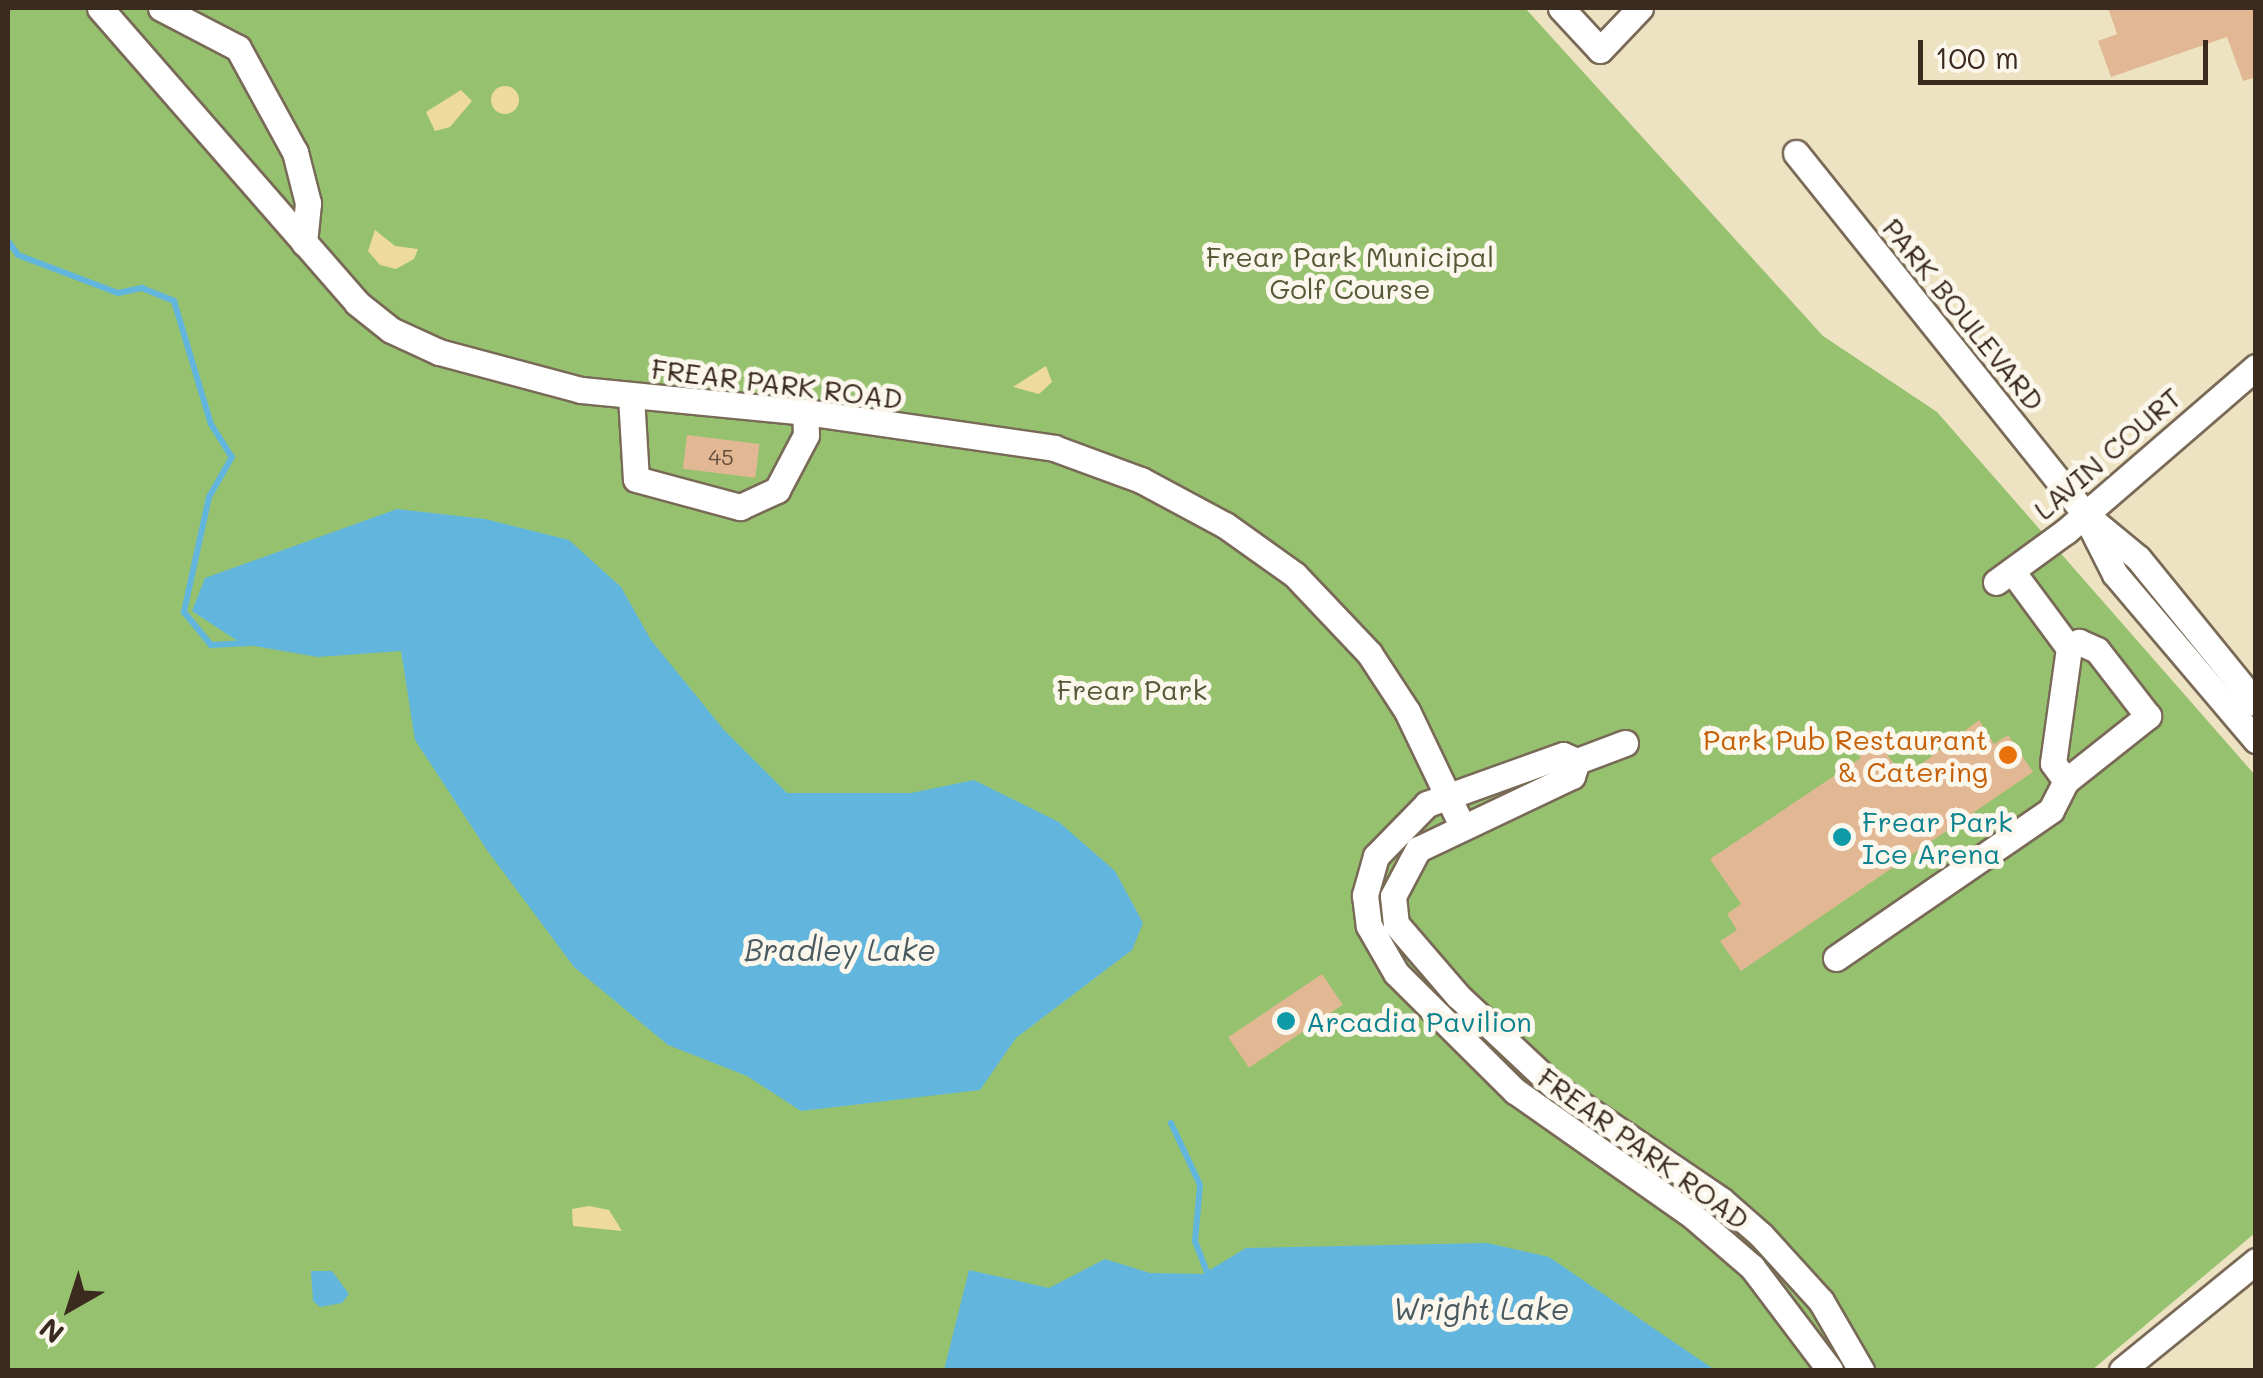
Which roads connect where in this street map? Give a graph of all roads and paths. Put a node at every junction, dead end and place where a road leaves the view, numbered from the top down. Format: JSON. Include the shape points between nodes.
{"nodes":[{"id":1,"x":100,"y":8,"type":"edge"},
{"id":2,"x":161,"y":8,"type":"edge"},
{"id":3,"x":1561,"y":8,"type":"edge"},
{"id":4,"x":1640,"y":8,"type":"edge"},
{"id":5,"x":1796,"y":153,"type":"dead end"},
{"id":6,"x":304,"y":243,"type":"junction"},
{"id":7,"x":2256,"y":367,"type":"edge"},
{"id":8,"x":631,"y":396,"type":"junction"},
{"id":9,"x":805,"y":412,"type":"junction"},
{"id":10,"x":2084,"y":513,"type":"junction"},
{"id":11,"x":2070,"y":648,"type":"junction"},
{"id":12,"x":2243,"y":690,"type":"edge"},
{"id":13,"x":2256,"y":740,"type":"edge"},
{"id":14,"x":1625,"y":743,"type":"dead end"},
{"id":15,"x":1577,"y":761,"type":"junction"},
{"id":16,"x":2066,"y":781,"type":"junction"},
{"id":17,"x":1448,"y":796,"type":"junction"},
{"id":18,"x":1462,"y":826,"type":"junction"},
{"id":19,"x":1836,"y":958,"type":"dead end"},
{"id":20,"x":2256,"y":1261,"type":"edge"},
{"id":21,"x":1830,"y":1370,"type":"edge"},
{"id":22,"x":1860,"y":1370,"type":"edge"},
{"id":23,"x":2122,"y":1370,"type":"edge"}],
"edges":[{"from":1,"to":6,"type":"street","name":"FREAR PARK ROAD"},
{"from":2,"to":6,"type":"street","via":[[238,48],[295,152],[308,203]]},
{"from":3,"to":4,"type":"street","via":[[1600,50]]},
{"from":5,"to":10,"type":"street","name":"PARK BOULEVARD"},
{"from":6,"to":8,"type":"street","name":"FREAR PARK ROAD","via":[[357,303],[407,338],[528,381]]},
{"from":7,"to":10,"type":"street","name":"LAVIN COURT"},
{"from":8,"to":9,"type":"street","name":"FREAR PARK ROAD"},
{"from":8,"to":9,"type":"street","via":[[636,480],[740,507],[777,490],[806,435]]},
{"from":9,"to":17,"type":"street","name":"FREAR PARK ROAD","via":[[1054,448],[1141,480],[1226,525],[1295,575],[1369,653],[1407,711]]},
{"from":10,"to":11,"type":"street","name":"LAVIN COURT","via":[[2004,576]]},
{"from":10,"to":12,"type":"street","name":"PARK BOULEVARD","via":[[2138,558]]},
{"from":11,"to":16,"type":"street","via":[[2053,763]]},
{"from":11,"to":16,"type":"street","via":[[2079,642],[2097,650],[2148,716]]},
{"from":12,"to":13,"type":"street","name":"PARK BOULEVARD"},
{"from":14,"to":15,"type":"street","name":"FREAR PARK ROAD"},
{"from":15,"to":17,"type":"street","name":"FREAR PARK ROAD","via":[[1563,755]]},
{"from":15,"to":18,"type":"street","name":"FREAR PARK ROAD","via":[[1572,776]]},
{"from":16,"to":19,"type":"street","via":[[2051,810]]},
{"from":17,"to":18,"type":"street","name":"FREAR PARK ROAD"},
{"from":17,"to":21,"type":"street","name":"FREAR PARK ROAD","via":[[1388,836],[1368,878],[1366,914],[1388,962],[1544,1116],[1726,1243],[1784,1302]]},
{"from":18,"to":22,"type":"street","name":"FREAR PARK ROAD","via":[[1418,849],[1400,873],[1392,906],[1405,940],[1555,1086],[1761,1235],[1820,1302]]},
{"from":20,"to":23,"type":"street"}]}
